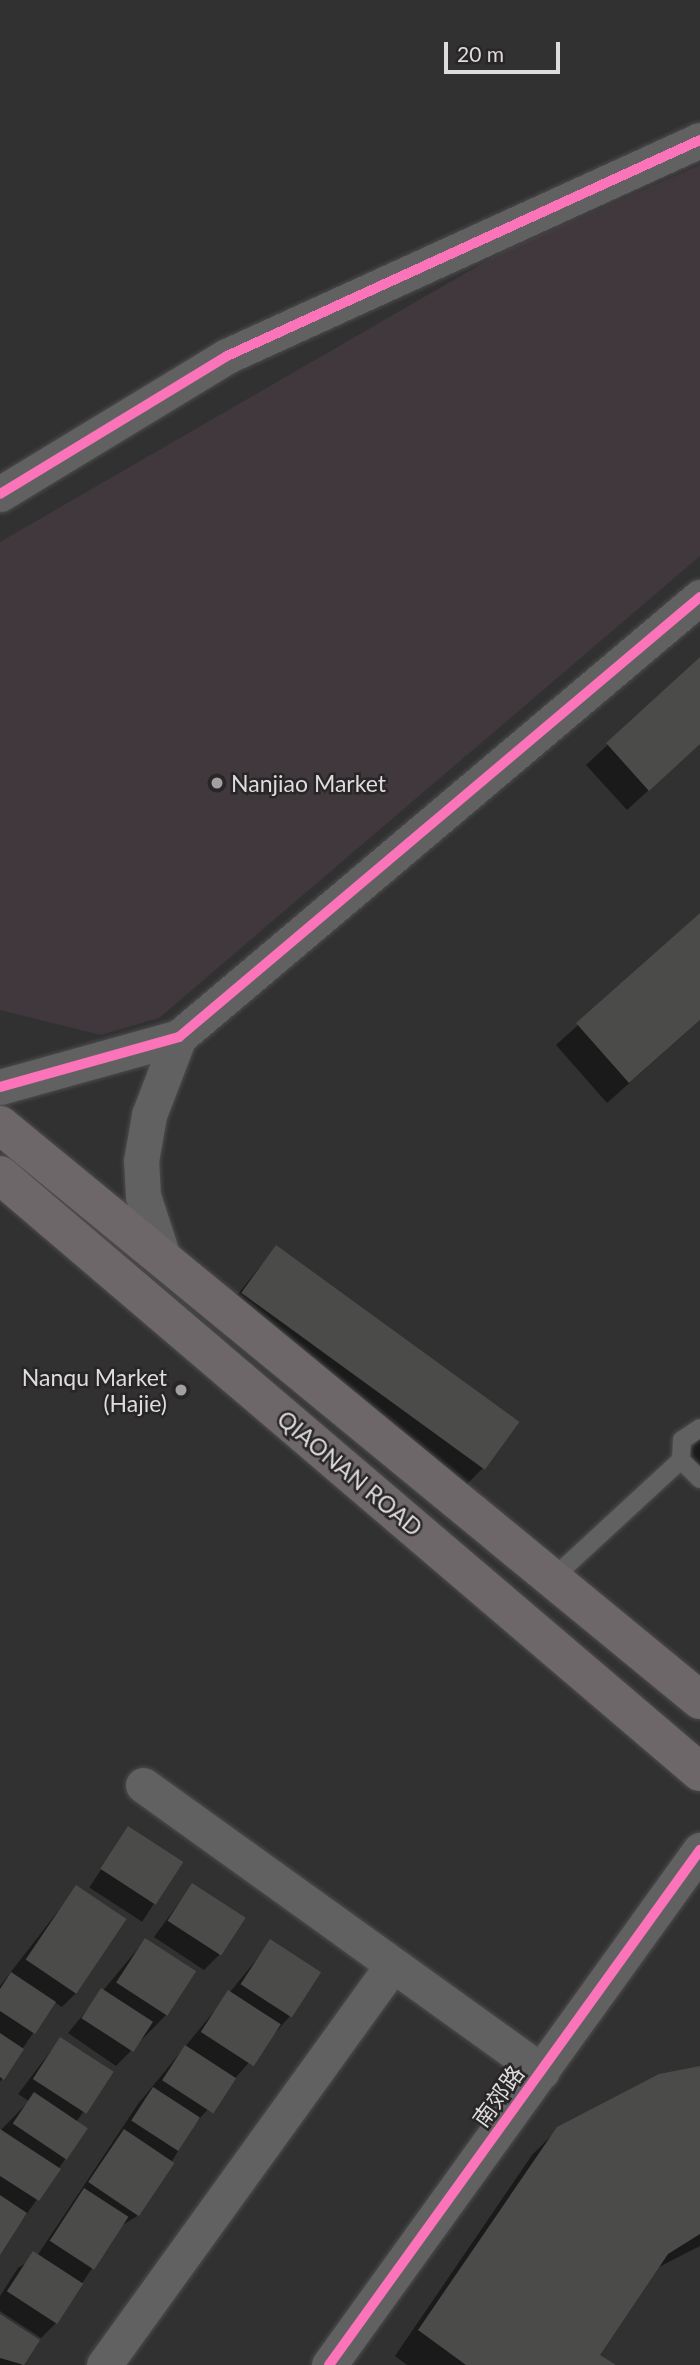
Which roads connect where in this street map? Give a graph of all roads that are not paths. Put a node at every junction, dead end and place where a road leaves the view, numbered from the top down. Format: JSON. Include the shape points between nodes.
{"nodes":[{"id":1,"x":700,"y":140,"type":"edge"},
{"id":2,"x":0,"y":494,"type":"edge"},
{"id":3,"x":700,"y":597,"type":"edge"},
{"id":4,"x":179,"y":1037,"type":"junction"},
{"id":5,"x":0,"y":1087,"type":"edge"},
{"id":6,"x":0,"y":1125,"type":"edge"},
{"id":7,"x":0,"y":1175,"type":"edge"},
{"id":8,"x":162,"y":1254,"type":"junction"},
{"id":9,"x":700,"y":1428,"type":"edge"},
{"id":10,"x":681,"y":1460,"type":"junction"},
{"id":11,"x":700,"y":1479,"type":"edge"},
{"id":12,"x":553,"y":1578,"type":"junction"},
{"id":13,"x":700,"y":1700,"type":"edge"},
{"id":14,"x":700,"y":1772,"type":"edge"},
{"id":15,"x":143,"y":1786,"type":"dead end"},
{"id":16,"x":700,"y":1850,"type":"edge"},
{"id":17,"x":392,"y":1965,"type":"junction"},
{"id":18,"x":542,"y":2071,"type":"junction"},
{"id":19,"x":104,"y":2365,"type":"edge"},
{"id":20,"x":329,"y":2365,"type":"edge"}],
"edges":[{"from":1,"to":2,"type":"street","via":[[227,356]]},
{"from":3,"to":4,"type":"street"},
{"from":4,"to":5,"type":"street"},
{"from":4,"to":8,"type":"street","via":[[149,1115],[141,1161],[144,1196]]},
{"from":6,"to":8,"type":"main road","name":"QIAONAN ROAD"},
{"from":7,"to":14,"type":"main road","name":"QIAONAN ROAD"},
{"from":8,"to":12,"type":"main road","name":"QIAONAN ROAD"},
{"from":9,"to":10,"type":"lane","via":[[682,1440]]},
{"from":10,"to":11,"type":"lane"},
{"from":10,"to":12,"type":"lane"},
{"from":12,"to":13,"type":"main road","name":"QIAONAN ROAD"},
{"from":15,"to":17,"type":"street"},
{"from":16,"to":18,"type":"street","name":"南郊路"},
{"from":17,"to":18,"type":"street"},
{"from":17,"to":19,"type":"street"},
{"from":18,"to":20,"type":"street","name":"南郊路"}]}
